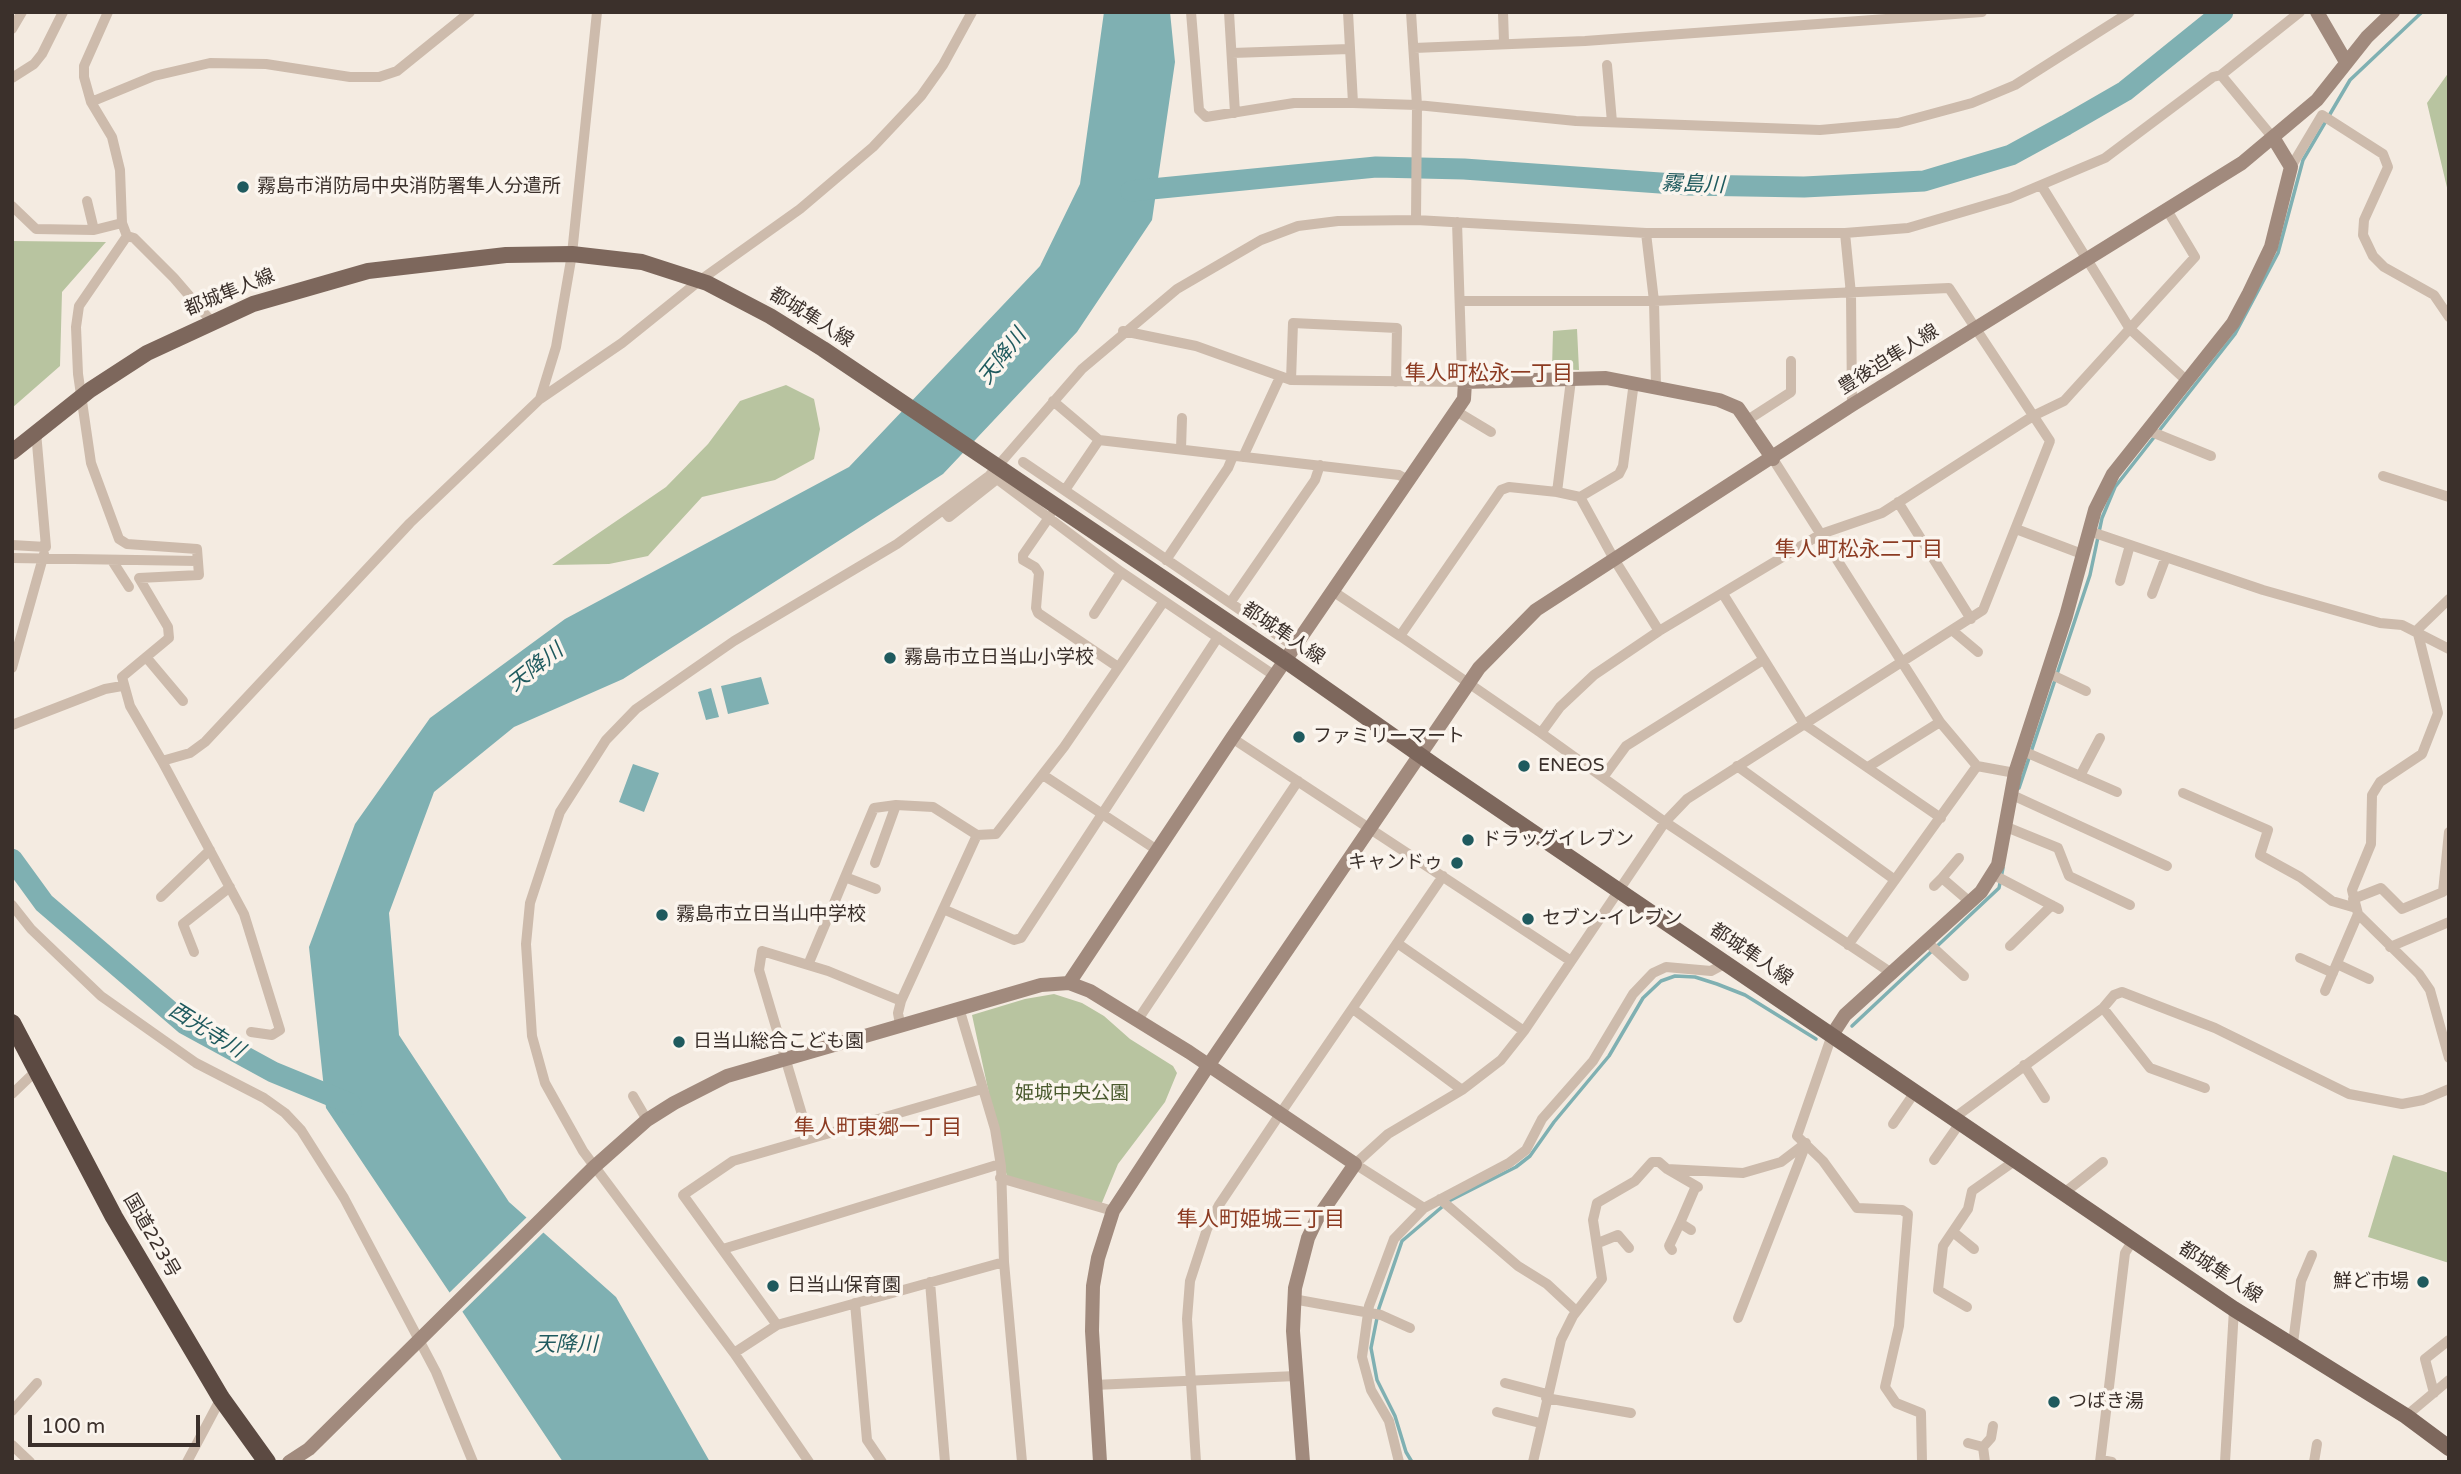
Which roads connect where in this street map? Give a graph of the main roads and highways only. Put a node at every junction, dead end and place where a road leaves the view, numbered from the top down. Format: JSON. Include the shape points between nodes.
{"nodes":[{"id":1,"x":12,"y":452,"type":"edge"},
{"id":2,"x":12,"y":1023,"type":"edge"},
{"id":3,"x":2449,"y":1448,"type":"edge"},
{"id":4,"x":267,"y":1462,"type":"edge"}],
"edges":[{"from":1,"to":3,"type":"main road","name":"都城隼人線","via":[[90,390],[147,353],[211,321],[305,287],[368,271],[506,255],[572,254],[642,262],[703,282],[788,327],[1290,654],[1420,755],[2234,1309],[2406,1416]]},
{"from":2,"to":4,"type":"highway","name":"国道223号","via":[[114,1217],[221,1398]]}]}
